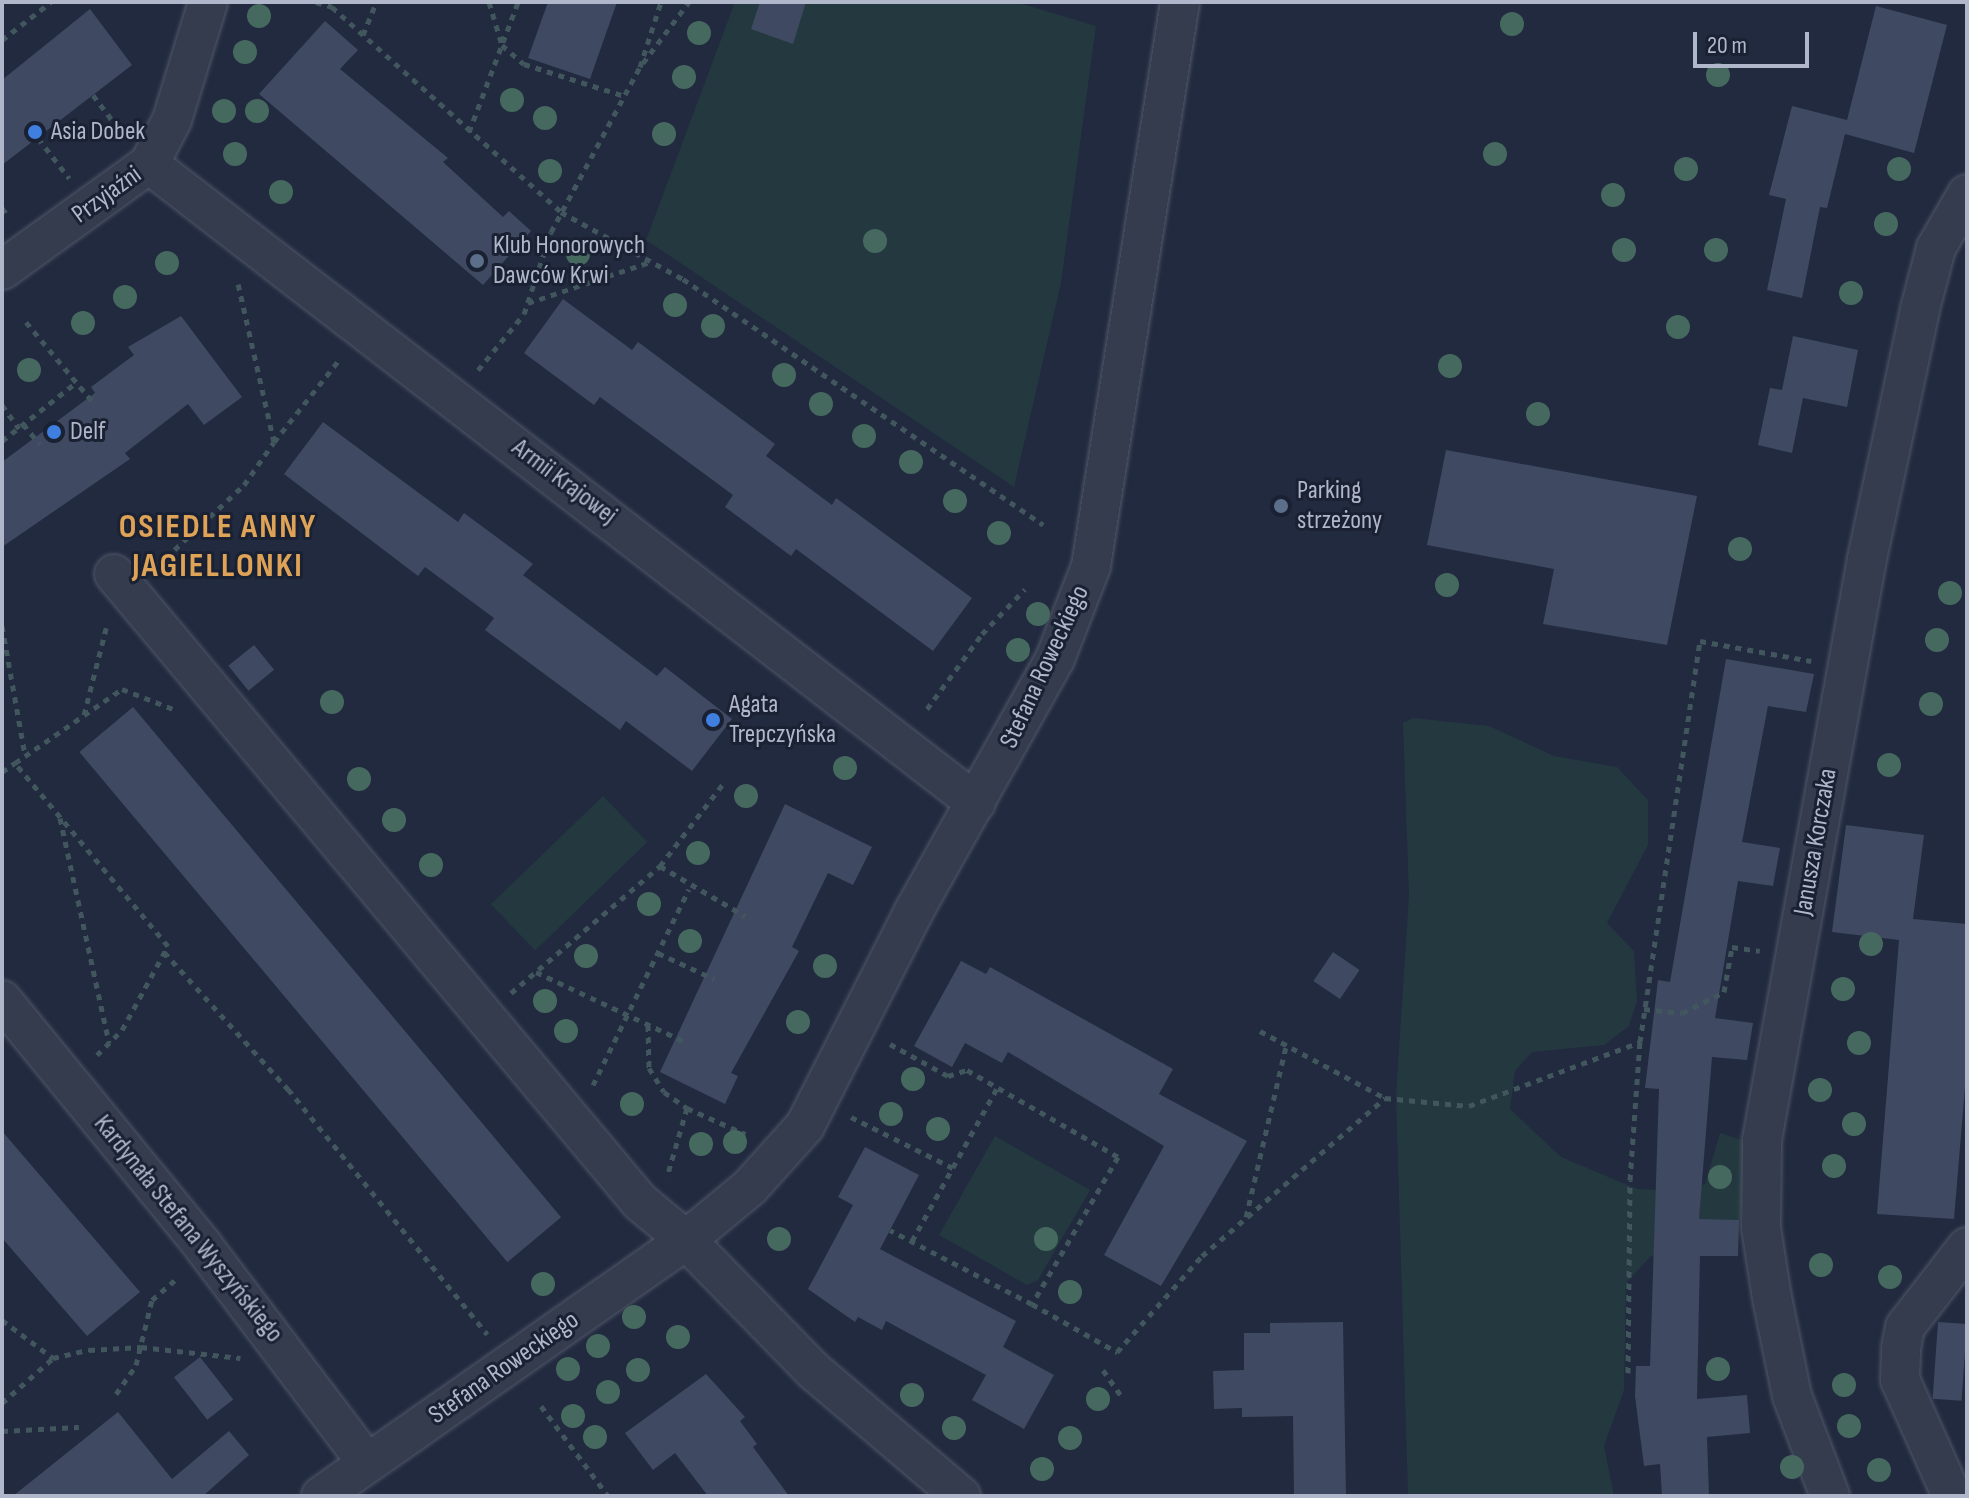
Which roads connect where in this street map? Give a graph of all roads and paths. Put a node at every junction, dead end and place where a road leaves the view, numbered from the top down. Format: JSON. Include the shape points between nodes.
{"nodes":[{"id":1,"x":51,"y":2,"type":"edge"},
{"id":2,"x":208,"y":2,"type":"edge"},
{"id":3,"x":316,"y":2,"type":"edge"},
{"id":4,"x":376,"y":2,"type":"edge"},
{"id":5,"x":489,"y":2,"type":"edge"},
{"id":6,"x":518,"y":2,"type":"edge"},
{"id":7,"x":661,"y":2,"type":"edge"},
{"id":8,"x":689,"y":2,"type":"edge"},
{"id":9,"x":1180,"y":2,"type":"edge"},
{"id":10,"x":363,"y":35,"type":"junction"},
{"id":11,"x":2,"y":40,"type":"edge"},
{"id":12,"x":502,"y":45,"type":"junction"},
{"id":13,"x":640,"y":67,"type":"junction"},
{"id":14,"x":93,"y":95,"type":"dead end"},
{"id":15,"x":625,"y":96,"type":"junction"},
{"id":16,"x":469,"y":132,"type":"junction"},
{"id":17,"x":38,"y":138,"type":"dead end"},
{"id":18,"x":140,"y":154,"type":"junction"},
{"id":19,"x":77,"y":188,"type":"dead end"},
{"id":20,"x":1967,"y":194,"type":"edge"},
{"id":21,"x":561,"y":212,"type":"junction"},
{"id":22,"x":651,"y":262,"type":"junction"},
{"id":23,"x":2,"y":270,"type":"edge"},
{"id":24,"x":238,"y":283,"type":"dead end"},
{"id":25,"x":528,"y":303,"type":"junction"},
{"id":26,"x":26,"y":322,"type":"dead end"},
{"id":27,"x":339,"y":360,"type":"dead end"},
{"id":28,"x":469,"y":376,"type":"dead end"},
{"id":29,"x":73,"y":385,"type":"junction"},
{"id":30,"x":93,"y":402,"type":"dead end"},
{"id":31,"x":2,"y":405,"type":"edge"},
{"id":32,"x":21,"y":426,"type":"junction"},
{"id":33,"x":2,"y":441,"type":"edge"},
{"id":34,"x":274,"y":442,"type":"junction"},
{"id":35,"x":40,"y":444,"type":"dead end"},
{"id":36,"x":1043,"y":525,"type":"dead end"},
{"id":37,"x":122,"y":583,"type":"junction"},
{"id":38,"x":1025,"y":589,"type":"dead end"},
{"id":39,"x":2,"y":626,"type":"edge"},
{"id":40,"x":1828,"y":664,"type":"dead end"},
{"id":41,"x":927,"y":709,"type":"dead end"},
{"id":42,"x":181,"y":712,"type":"dead end"},
{"id":43,"x":84,"y":715,"type":"junction"},
{"id":44,"x":25,"y":755,"type":"junction"},
{"id":45,"x":15,"y":763,"type":"junction"},
{"id":46,"x":2,"y":772,"type":"edge"},
{"id":47,"x":723,"y":784,"type":"dead end"},
{"id":48,"x":976,"y":803,"type":"junction"},
{"id":49,"x":60,"y":817,"type":"junction"},
{"id":50,"x":660,"y":866,"type":"junction"},
{"id":51,"x":689,"y":889,"type":"junction"},
{"id":52,"x":745,"y":916,"type":"dead end"},
{"id":53,"x":164,"y":952,"type":"junction"},
{"id":54,"x":1774,"y":952,"type":"dead end"},
{"id":55,"x":658,"y":953,"type":"junction"},
{"id":56,"x":536,"y":972,"type":"junction"},
{"id":57,"x":714,"y":979,"type":"dead end"},
{"id":58,"x":2,"y":1000,"type":"edge"},
{"id":59,"x":1644,"y":1009,"type":"junction"},
{"id":60,"x":484,"y":1015,"type":"junction"},
{"id":61,"x":628,"y":1015,"type":"junction"},
{"id":62,"x":648,"y":1025,"type":"junction"},
{"id":63,"x":1260,"y":1031,"type":"dead end"},
{"id":64,"x":882,"y":1039,"type":"dead end"},
{"id":65,"x":683,"y":1041,"type":"dead end"},
{"id":66,"x":1640,"y":1042,"type":"junction"},
{"id":67,"x":109,"y":1044,"type":"junction"},
{"id":68,"x":1286,"y":1046,"type":"junction"},
{"id":69,"x":101,"y":1051,"type":"dead end"},
{"id":70,"x":997,"y":1088,"type":"junction"},
{"id":71,"x":1385,"y":1098,"type":"junction"},
{"id":72,"x":687,"y":1108,"type":"junction"},
{"id":73,"x":843,"y":1113,"type":"dead end"},
{"id":74,"x":573,"y":1119,"type":"junction"},
{"id":75,"x":757,"y":1139,"type":"dead end"},
{"id":76,"x":953,"y":1168,"type":"junction"},
{"id":77,"x":666,"y":1182,"type":"dead end"},
{"id":78,"x":1246,"y":1218,"type":"junction"},
{"id":79,"x":890,"y":1230,"type":"dead end"},
{"id":80,"x":686,"y":1240,"type":"junction"},
{"id":81,"x":912,"y":1241,"type":"junction"},
{"id":82,"x":1967,"y":1247,"type":"edge"},
{"id":83,"x":190,"y":1265,"type":"dead end"},
{"id":84,"x":1032,"y":1304,"type":"junction"},
{"id":85,"x":2,"y":1320,"type":"edge"},
{"id":86,"x":495,"y":1344,"type":"dead end"},
{"id":87,"x":141,"y":1347,"type":"junction"},
{"id":88,"x":53,"y":1358,"type":"junction"},
{"id":89,"x":246,"y":1358,"type":"dead end"},
{"id":90,"x":1103,"y":1370,"type":"dead end"},
{"id":91,"x":1628,"y":1373,"type":"dead end"},
{"id":92,"x":116,"y":1394,"type":"dead end"},
{"id":93,"x":1122,"y":1397,"type":"dead end"},
{"id":94,"x":2,"y":1403,"type":"edge"},
{"id":95,"x":541,"y":1406,"type":"dead end"},
{"id":96,"x":79,"y":1427,"type":"dead end"},
{"id":97,"x":2,"y":1431,"type":"edge"},
{"id":98,"x":367,"y":1463,"type":"junction"},
{"id":99,"x":321,"y":1496,"type":"edge"},
{"id":100,"x":608,"y":1496,"type":"edge"},
{"id":101,"x":961,"y":1496,"type":"edge"},
{"id":102,"x":1830,"y":1496,"type":"edge"},
{"id":103,"x":1952,"y":1496,"type":"edge"}],
"edges":[{"from":1,"to":11,"type":"path"},
{"from":2,"to":18,"type":"street","name":"Przyjaźni","via":[[172,120]]},
{"from":3,"to":10,"type":"path","via":[[332,7]]},
{"from":4,"to":10,"type":"path"},
{"from":5,"to":12,"type":"path"},
{"from":6,"to":12,"type":"path"},
{"from":7,"to":13,"type":"path"},
{"from":8,"to":13,"type":"path"},
{"from":9,"to":48,"type":"street","name":"Stefana Roweckiego","via":[[1091,566],[1055,659]]},
{"from":10,"to":16,"type":"path"},
{"from":12,"to":15,"type":"path","via":[[524,64]]},
{"from":12,"to":16,"type":"path"},
{"from":13,"to":15,"type":"path"},
{"from":14,"to":18,"type":"path"},
{"from":15,"to":21,"type":"path"},
{"from":16,"to":21,"type":"path"},
{"from":17,"to":19,"type":"path"},
{"from":18,"to":23,"type":"street","name":"Przyjaźni"},
{"from":18,"to":48,"type":"street","name":"Armii Krajowej"},
{"from":20,"to":102,"type":"street","name":"Janusza Korczaka","via":[[1936,248],[1916,325],[1867,559],[1762,1140],[1761,1228],[1772,1298],[1792,1396]]},
{"from":21,"to":22,"type":"path"},
{"from":21,"to":25,"type":"path"},
{"from":22,"to":25,"type":"path"},
{"from":22,"to":36,"type":"path"},
{"from":24,"to":34,"type":"path"},
{"from":25,"to":28,"type":"path","via":[[494,354]]},
{"from":26,"to":29,"type":"path"},
{"from":27,"to":34,"type":"path"},
{"from":29,"to":30,"type":"path"},
{"from":29,"to":32,"type":"path"},
{"from":31,"to":32,"type":"path"},
{"from":32,"to":33,"type":"path"},
{"from":32,"to":35,"type":"path"},
{"from":34,"to":37,"type":"path","via":[[244,485]]},
{"from":37,"to":43,"type":"path"},
{"from":37,"to":60,"type":"street"},
{"from":38,"to":41,"type":"path","via":[[982,634]]},
{"from":39,"to":44,"type":"path"},
{"from":40,"to":59,"type":"path","via":[[1700,641]]},
{"from":42,"to":43,"type":"path","via":[[122,689]]},
{"from":43,"to":44,"type":"path"},
{"from":44,"to":45,"type":"path"},
{"from":45,"to":46,"type":"path"},
{"from":45,"to":49,"type":"path"},
{"from":47,"to":50,"type":"path"},
{"from":48,"to":80,"type":"street","name":"Stefana Roweckiego","via":[[805,1126],[750,1187]]},
{"from":49,"to":53,"type":"path","via":[[168,946]]},
{"from":49,"to":67,"type":"path"},
{"from":50,"to":51,"type":"path"},
{"from":50,"to":56,"type":"path"},
{"from":51,"to":52,"type":"path"},
{"from":51,"to":55,"type":"path"},
{"from":53,"to":67,"type":"path"},
{"from":53,"to":86,"type":"path","via":[[288,1089]]},
{"from":54,"to":59,"type":"path","via":[[1732,947],[1724,992],[1682,1013]]},
{"from":55,"to":57,"type":"path"},
{"from":55,"to":61,"type":"path"},
{"from":56,"to":60,"type":"path"},
{"from":56,"to":61,"type":"path"},
{"from":58,"to":98,"type":"street","name":"Kardynała Stefana Wyszyńskiego","via":[[203,1246]]},
{"from":59,"to":66,"type":"path"},
{"from":60,"to":74,"type":"street"},
{"from":61,"to":62,"type":"path"},
{"from":61,"to":74,"type":"path"},
{"from":62,"to":65,"type":"path"},
{"from":62,"to":72,"type":"path","via":[[649,1068],[664,1092]]},
{"from":63,"to":68,"type":"path"},
{"from":64,"to":70,"type":"path","via":[[948,1076],[967,1070]]},
{"from":66,"to":71,"type":"path","via":[[1469,1106]]},
{"from":66,"to":91,"type":"path","via":[[1630,1180]]},
{"from":67,"to":69,"type":"path"},
{"from":68,"to":71,"type":"path"},
{"from":68,"to":78,"type":"path"},
{"from":70,"to":76,"type":"path"},
{"from":70,"to":84,"type":"path","via":[[1118,1157]]},
{"from":71,"to":78,"type":"path"},
{"from":72,"to":75,"type":"path"},
{"from":72,"to":77,"type":"path"},
{"from":73,"to":76,"type":"path"},
{"from":74,"to":80,"type":"street","via":[[640,1202]]},
{"from":76,"to":81,"type":"path"},
{"from":78,"to":84,"type":"path","via":[[1202,1256],[1117,1352]]},
{"from":79,"to":81,"type":"path"},
{"from":80,"to":98,"type":"street","name":"Stefana Roweckiego"},
{"from":80,"to":101,"type":"street","via":[[814,1371]]},
{"from":81,"to":84,"type":"path"},
{"from":82,"to":103,"type":"street","via":[[1905,1327],[1901,1348],[1900,1380]]},
{"from":83,"to":87,"type":"path","via":[[152,1300]]},
{"from":85,"to":88,"type":"path"},
{"from":87,"to":88,"type":"path"},
{"from":87,"to":89,"type":"path"},
{"from":87,"to":92,"type":"path"},
{"from":88,"to":94,"type":"path"},
{"from":90,"to":93,"type":"path"},
{"from":95,"to":100,"type":"path"},
{"from":96,"to":97,"type":"path"},
{"from":98,"to":99,"type":"street","name":"Stefana Roweckiego"}]}
